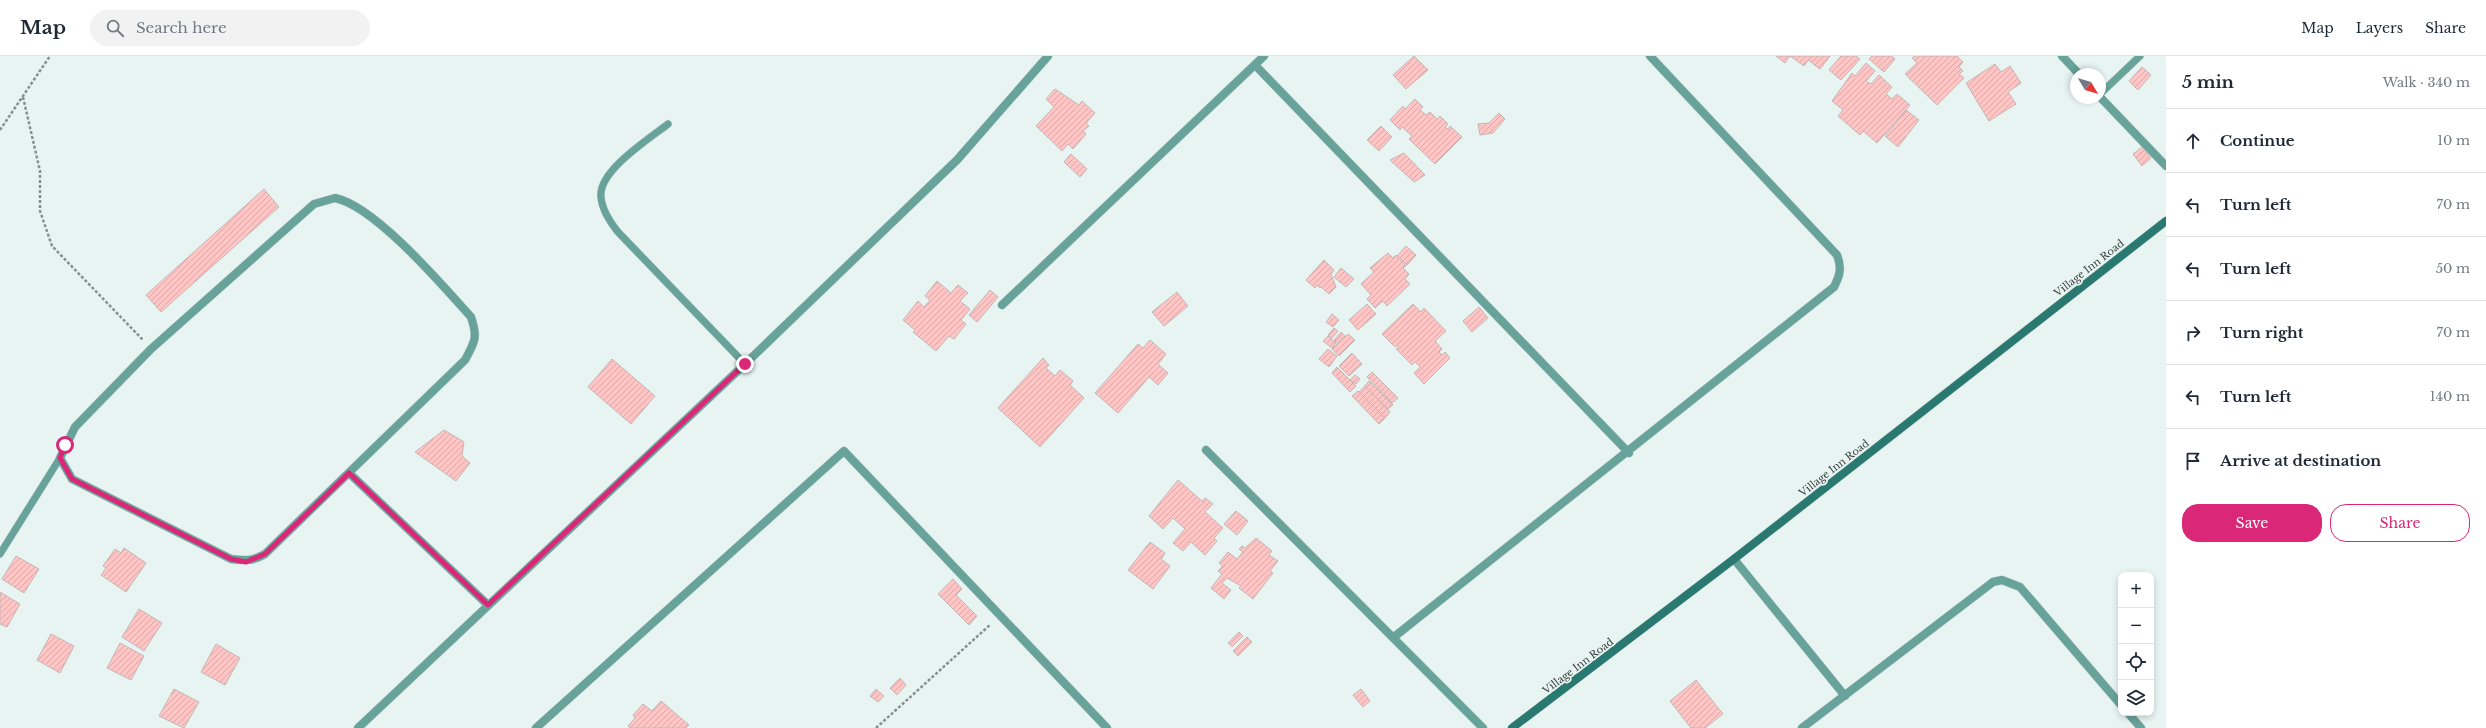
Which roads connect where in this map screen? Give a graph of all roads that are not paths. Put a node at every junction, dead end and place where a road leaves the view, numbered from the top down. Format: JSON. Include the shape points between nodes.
{"nodes":[{"id":1,"x":1048,"y":56,"type":"edge"},
{"id":2,"x":1264,"y":56,"type":"edge"},
{"id":3,"x":1650,"y":56,"type":"edge"},
{"id":4,"x":2062,"y":56,"type":"edge"},
{"id":5,"x":2140,"y":56,"type":"edge"},
{"id":6,"x":1255,"y":65,"type":"junction"},
{"id":7,"x":2073,"y":68,"type":"edge"},
{"id":8,"x":2106,"y":88,"type":"edge"},
{"id":9,"x":2106,"y":103,"type":"edge"},
{"id":10,"x":668,"y":124,"type":"dead end"},
{"id":11,"x":2166,"y":166,"type":"edge"},
{"id":12,"x":2166,"y":221,"type":"edge"},
{"id":13,"x":1002,"y":305,"type":"dead end"},
{"id":14,"x":745,"y":364,"type":"junction"},
{"id":15,"x":1206,"y":450,"type":"dead end"},
{"id":16,"x":1629,"y":453,"type":"junction"},
{"id":17,"x":60,"y":458,"type":"junction"},
{"id":18,"x":349,"y":473,"type":"junction"},
{"id":19,"x":0,"y":554,"type":"edge"},
{"id":20,"x":1734,"y":559,"type":"junction"},
{"id":21,"x":488,"y":605,"type":"junction"},
{"id":22,"x":1394,"y":637,"type":"junction"},
{"id":23,"x":1845,"y":696,"type":"junction"},
{"id":24,"x":2118,"y":701,"type":"edge"},
{"id":25,"x":2131,"y":716,"type":"edge"},
{"id":26,"x":358,"y":728,"type":"edge"},
{"id":27,"x":536,"y":728,"type":"edge"},
{"id":28,"x":1107,"y":728,"type":"edge"},
{"id":29,"x":1482,"y":728,"type":"edge"},
{"id":30,"x":1512,"y":728,"type":"edge"},
{"id":31,"x":1802,"y":728,"type":"edge"},
{"id":32,"x":2141,"y":728,"type":"edge"}],
"edges":[{"from":1,"to":14,"type":"street","via":[[957,160]]},
{"from":2,"to":6,"type":"street"},
{"from":3,"to":16,"type":"street","via":[[1837,255],[1841,266],[1840,276],[1834,287]]},
{"from":4,"to":7,"type":"street"},
{"from":5,"to":8,"type":"lane"},
{"from":6,"to":13,"type":"street"},
{"from":6,"to":16,"type":"street"},
{"from":9,"to":11,"type":"street"},
{"from":10,"to":14,"type":"lane","via":[[629,155],[604,180],[601,196],[604,208],[618,232]]},
{"from":12,"to":20,"type":"street","name":"Village Inn Road"},
{"from":14,"to":21,"type":"street"},
{"from":15,"to":22,"type":"street"},
{"from":16,"to":22,"type":"street"},
{"from":17,"to":18,"type":"street","via":[[72,479],[231,559],[246,562],[265,554]]},
{"from":17,"to":18,"type":"street","via":[[75,427],[151,349],[314,204],[335,198],[346,200],[381,226],[452,296],[471,318],[476,333],[465,360]]},
{"from":17,"to":19,"type":"lane"},
{"from":18,"to":21,"type":"street"},
{"from":20,"to":23,"type":"street"},
{"from":20,"to":30,"type":"street","name":"Village Inn Road"},
{"from":21,"to":26,"type":"street"},
{"from":22,"to":29,"type":"street"},
{"from":23,"to":24,"type":"street","via":[[1993,582],[2002,580],[2020,587]]},
{"from":23,"to":31,"type":"street"},
{"from":25,"to":32,"type":"street"},
{"from":27,"to":28,"type":"street","via":[[844,451]]}]}
